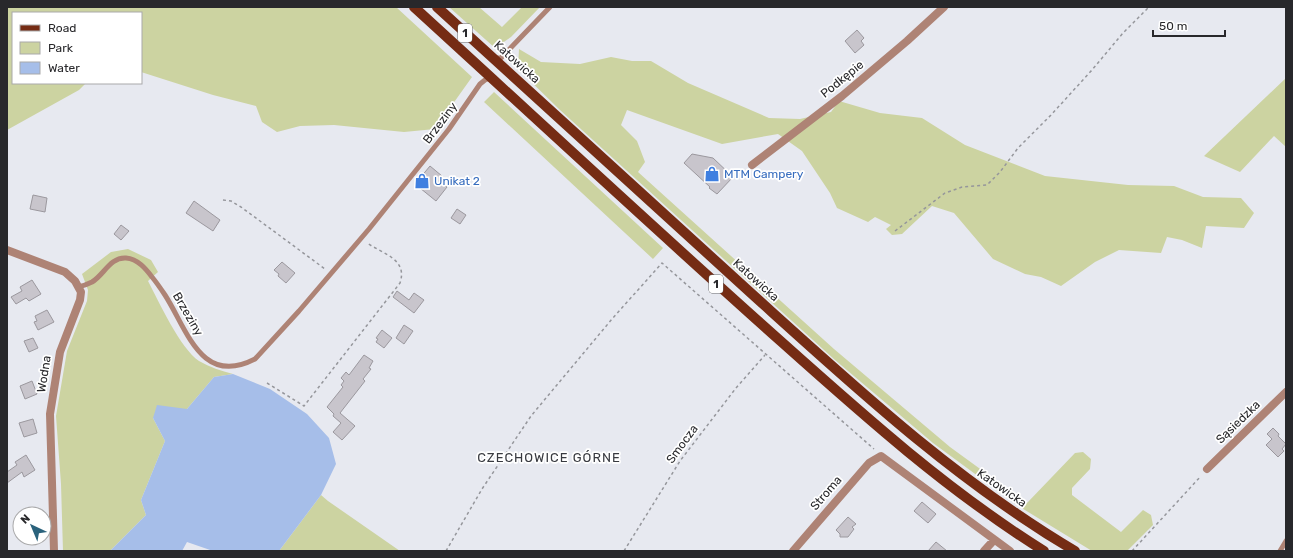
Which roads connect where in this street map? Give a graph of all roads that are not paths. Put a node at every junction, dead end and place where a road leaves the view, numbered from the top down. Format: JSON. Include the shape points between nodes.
{"nodes":[{"id":1,"x":414,"y":7,"type":"edge"},
{"id":2,"x":437,"y":7,"type":"edge"},
{"id":3,"x":550,"y":7,"type":"edge"},
{"id":4,"x":944,"y":7,"type":"edge"},
{"id":5,"x":492,"y":58,"type":"junction"},
{"id":6,"x":490,"y":78,"type":"junction"},
{"id":7,"x":752,"y":165,"type":"dead end"},
{"id":8,"x":7,"y":250,"type":"edge"},
{"id":9,"x":78,"y":287,"type":"junction"},
{"id":10,"x":1286,"y":392,"type":"edge"},
{"id":11,"x":1207,"y":469,"type":"road end"},
{"id":12,"x":994,"y":540,"type":"junction"},
{"id":13,"x":1286,"y":541,"type":"edge"},
{"id":14,"x":54,"y":551,"type":"edge"},
{"id":15,"x":793,"y":551,"type":"edge"},
{"id":16,"x":984,"y":551,"type":"edge"},
{"id":17,"x":1010,"y":551,"type":"edge"},
{"id":18,"x":1044,"y":551,"type":"edge"},
{"id":19,"x":1076,"y":551,"type":"edge"},
{"id":20,"x":1280,"y":551,"type":"edge"}],
"edges":[{"from":1,"to":6,"type":"main road","number":"1"},
{"from":2,"to":5,"type":"main road","name":"Katowicka","number":"1"},
{"from":3,"to":5,"type":"lane","via":[[500,58]]},
{"from":4,"to":7,"type":"street","name":"Podkępie","via":[[842,96]]},
{"from":5,"to":19,"type":"main road","name":"Katowicka","number":"1","via":[[884,412],[963,476]]},
{"from":6,"to":9,"type":"lane","name":"Brzeziny","via":[[480,84],[449,129],[331,274],[255,359],[246,364],[235,367],[223,366],[208,360],[184,330],[165,295],[138,262],[126,258],[118,259],[93,282]]},
{"from":6,"to":18,"type":"main road","number":"1","via":[[884,433],[959,492]]},
{"from":8,"to":9,"type":"street","via":[[65,272]]},
{"from":9,"to":14,"type":"street","name":"Wodna","via":[[81,292],[80,300],[60,352],[50,414]]},
{"from":10,"to":11,"type":"street","name":"Sąsiedzka"},
{"from":12,"to":15,"type":"street","name":"Stroma","via":[[881,456],[869,462]]},
{"from":12,"to":16,"type":"street"},
{"from":12,"to":17,"type":"street"},
{"from":13,"to":20,"type":"lane"}]}
